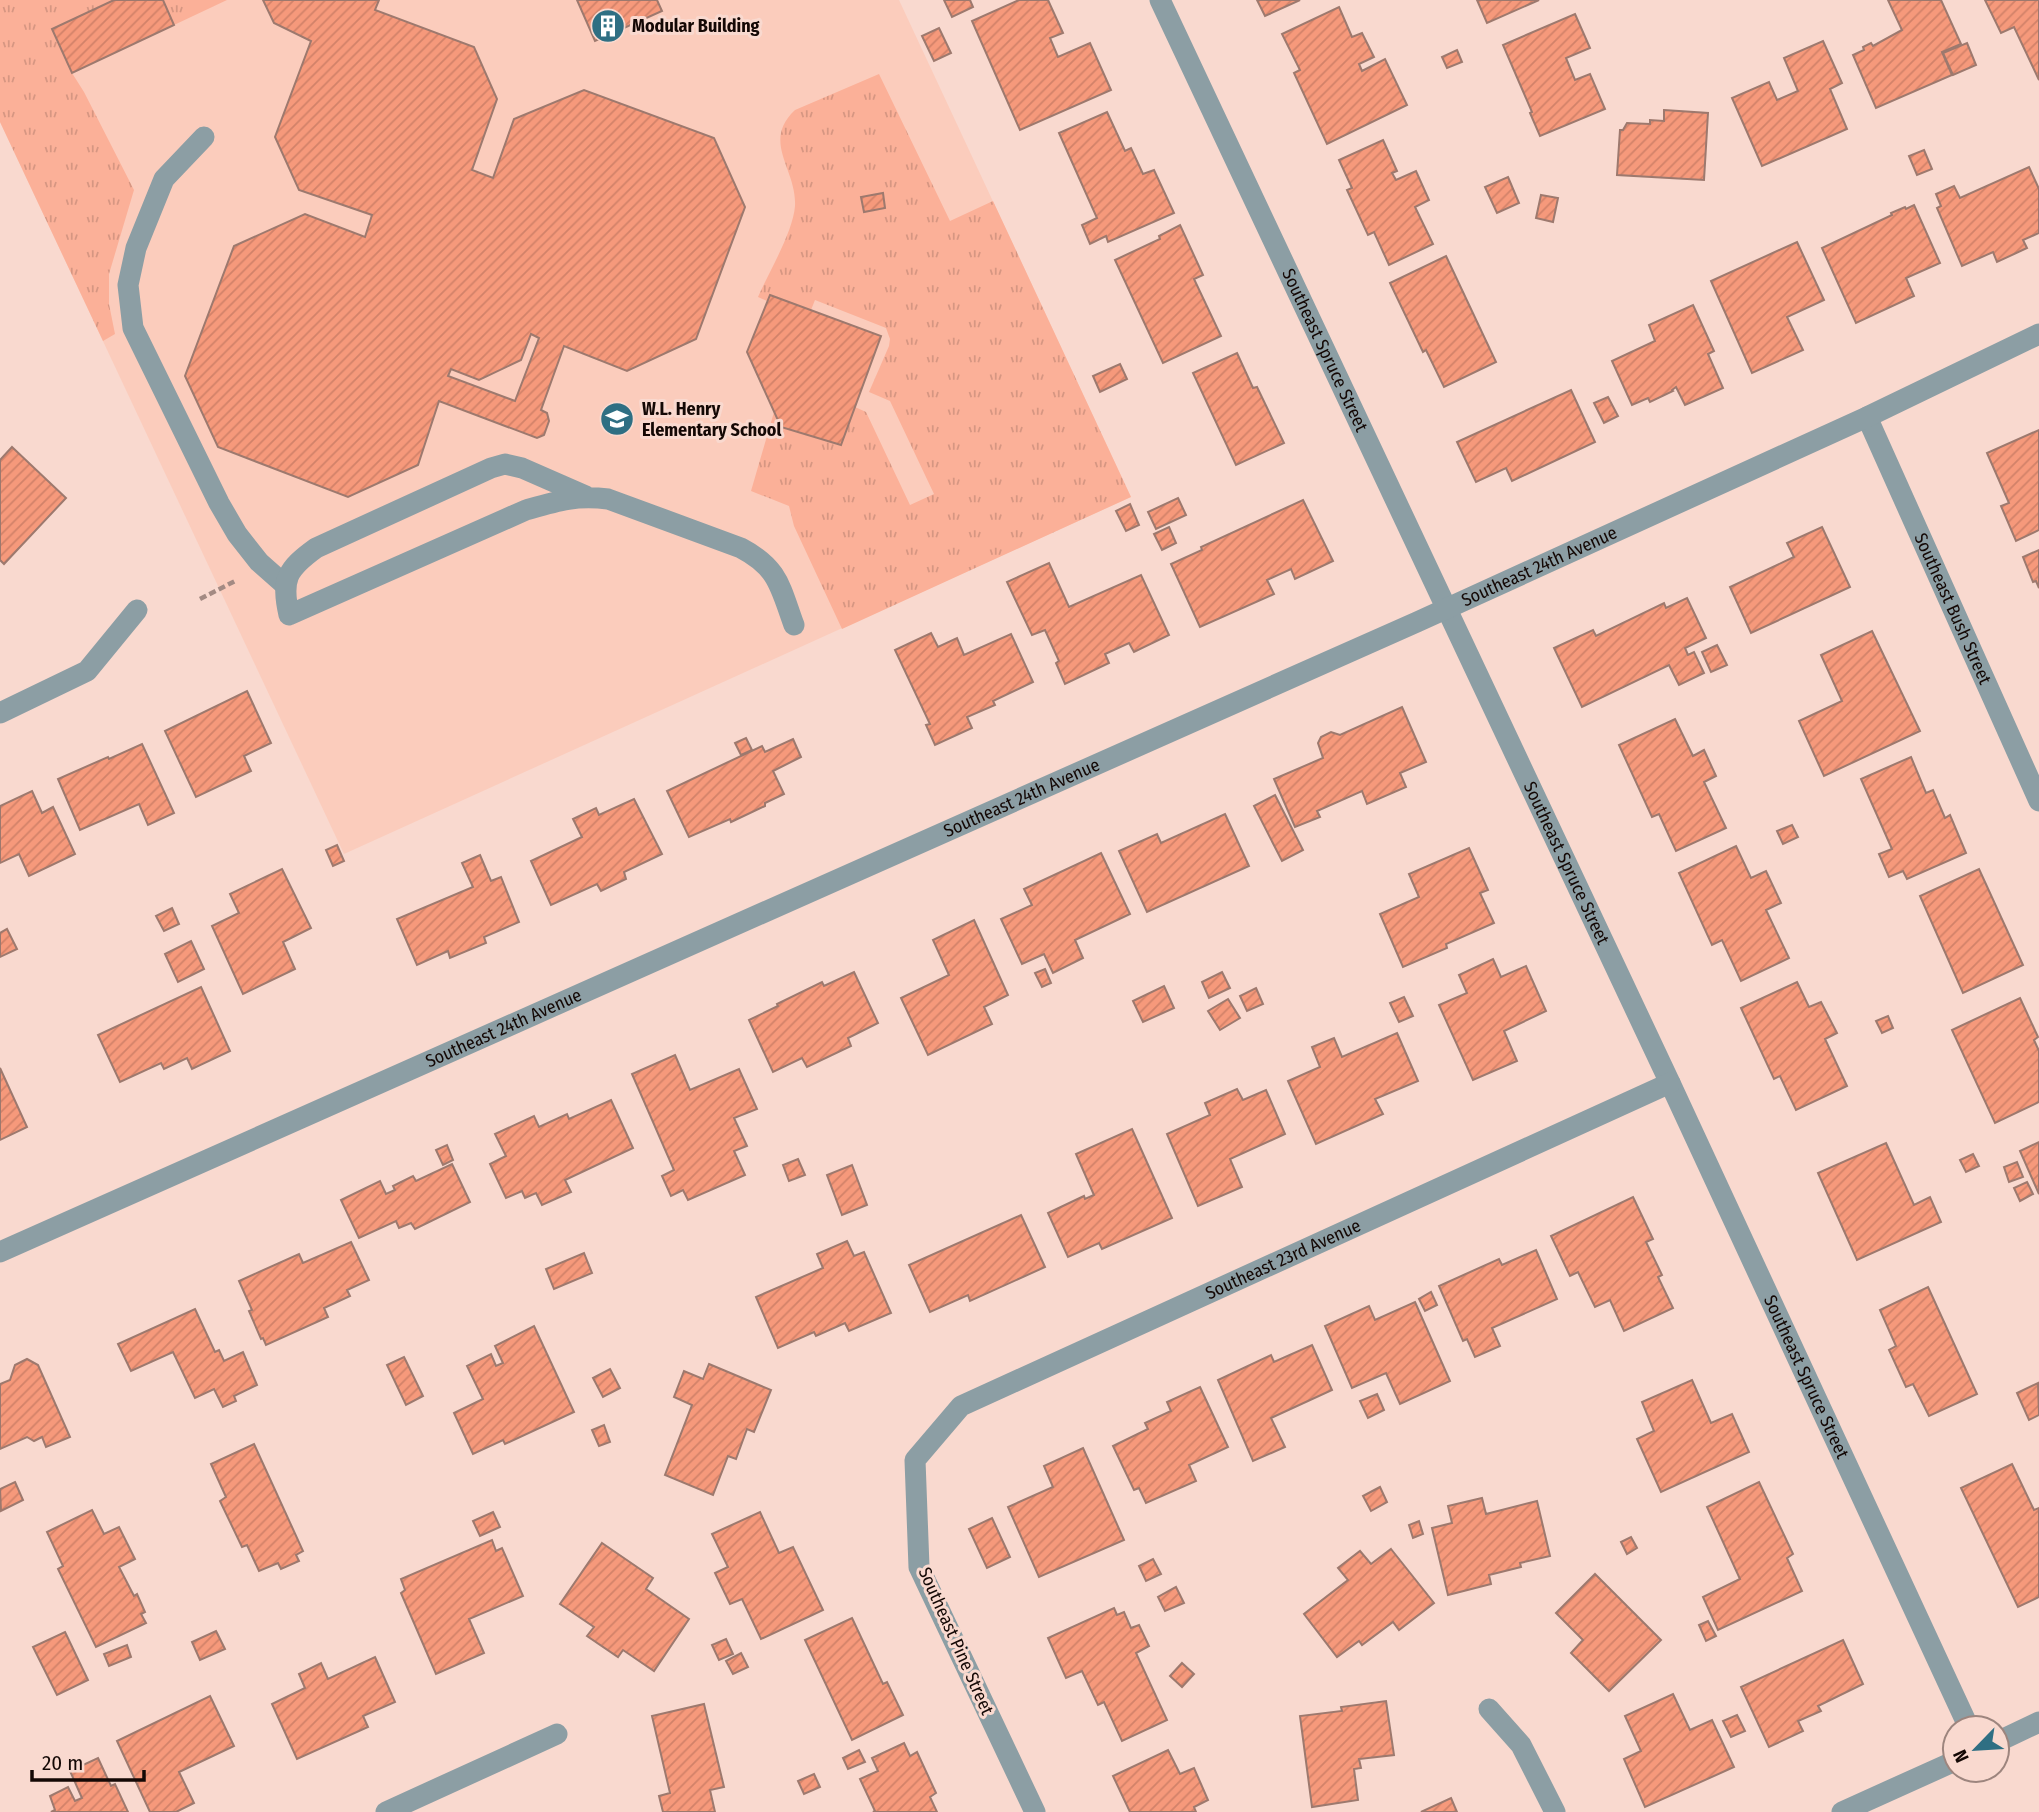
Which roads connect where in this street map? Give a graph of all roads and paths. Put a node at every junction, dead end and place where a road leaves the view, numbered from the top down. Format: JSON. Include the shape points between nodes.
{"nodes":[{"id":1,"x":1160,"y":0,"type":"edge"},
{"id":2,"x":204,"y":137,"type":"dead end"},
{"id":3,"x":2039,"y":334,"type":"edge"},
{"id":4,"x":1867,"y":417,"type":"junction"},
{"id":5,"x":586,"y":496,"type":"junction"},
{"id":6,"x":259,"y":562,"type":"junction"},
{"id":7,"x":285,"y":585,"type":"junction"},
{"id":8,"x":200,"y":598,"type":"dead end"},
{"id":9,"x":1447,"y":608,"type":"junction"},
{"id":10,"x":137,"y":610,"type":"dead end"},
{"id":11,"x":794,"y":625,"type":"dead end"},
{"id":12,"x":0,"y":713,"type":"edge"},
{"id":13,"x":2039,"y":801,"type":"edge"},
{"id":14,"x":1671,"y":1083,"type":"junction"},
{"id":15,"x":0,"y":1252,"type":"edge"},
{"id":16,"x":915,"y":1461,"type":"joint"},
{"id":17,"x":1489,"y":1709,"type":"dead end"},
{"id":18,"x":1963,"y":1714,"type":"edge"},
{"id":19,"x":2039,"y":1723,"type":"edge"},
{"id":20,"x":557,"y":1734,"type":"dead end"},
{"id":21,"x":2011,"y":1736,"type":"edge"},
{"id":22,"x":1941,"y":1767,"type":"edge"},
{"id":23,"x":386,"y":1812,"type":"edge"},
{"id":24,"x":1035,"y":1812,"type":"edge"},
{"id":25,"x":1555,"y":1812,"type":"edge"},
{"id":26,"x":1842,"y":1812,"type":"edge"}],
"edges":[{"from":1,"to":9,"type":"street","name":"Southeast Spruce Street"},
{"from":2,"to":6,"type":"street","via":[[164,179],[136,248],[128,285],[133,328],[219,503]]},
{"from":3,"to":4,"type":"street","name":"Southeast 24th Avenue"},
{"from":4,"to":9,"type":"street","name":"Southeast 24th Avenue"},
{"from":4,"to":13,"type":"street","name":"Southeast Bush Street"},
{"from":5,"to":7,"type":"street","via":[[522,468],[505,464],[491,468],[316,548],[298,561]]},
{"from":5,"to":7,"type":"street","via":[[526,510],[289,615]]},
{"from":5,"to":11,"type":"street","via":[[608,499],[759,557],[775,574]]},
{"from":6,"to":7,"type":"street"},
{"from":6,"to":8,"type":"path","via":[[232,584]]},
{"from":9,"to":14,"type":"street","name":"Southeast Spruce Street"},
{"from":9,"to":15,"type":"street","name":"Southeast 24th Avenue"},
{"from":10,"to":12,"type":"street","via":[[87,671]]},
{"from":14,"to":16,"type":"street","name":"Southeast 23rd Avenue","via":[[961,1406]]},
{"from":14,"to":18,"type":"street","name":"Southeast Spruce Street"},
{"from":16,"to":24,"type":"street","name":"Southeast Pine Street","via":[[919,1567]]},
{"from":17,"to":25,"type":"street","via":[[1521,1745]]},
{"from":19,"to":21,"type":"street"},
{"from":20,"to":23,"type":"street"},
{"from":22,"to":26,"type":"street"}]}
